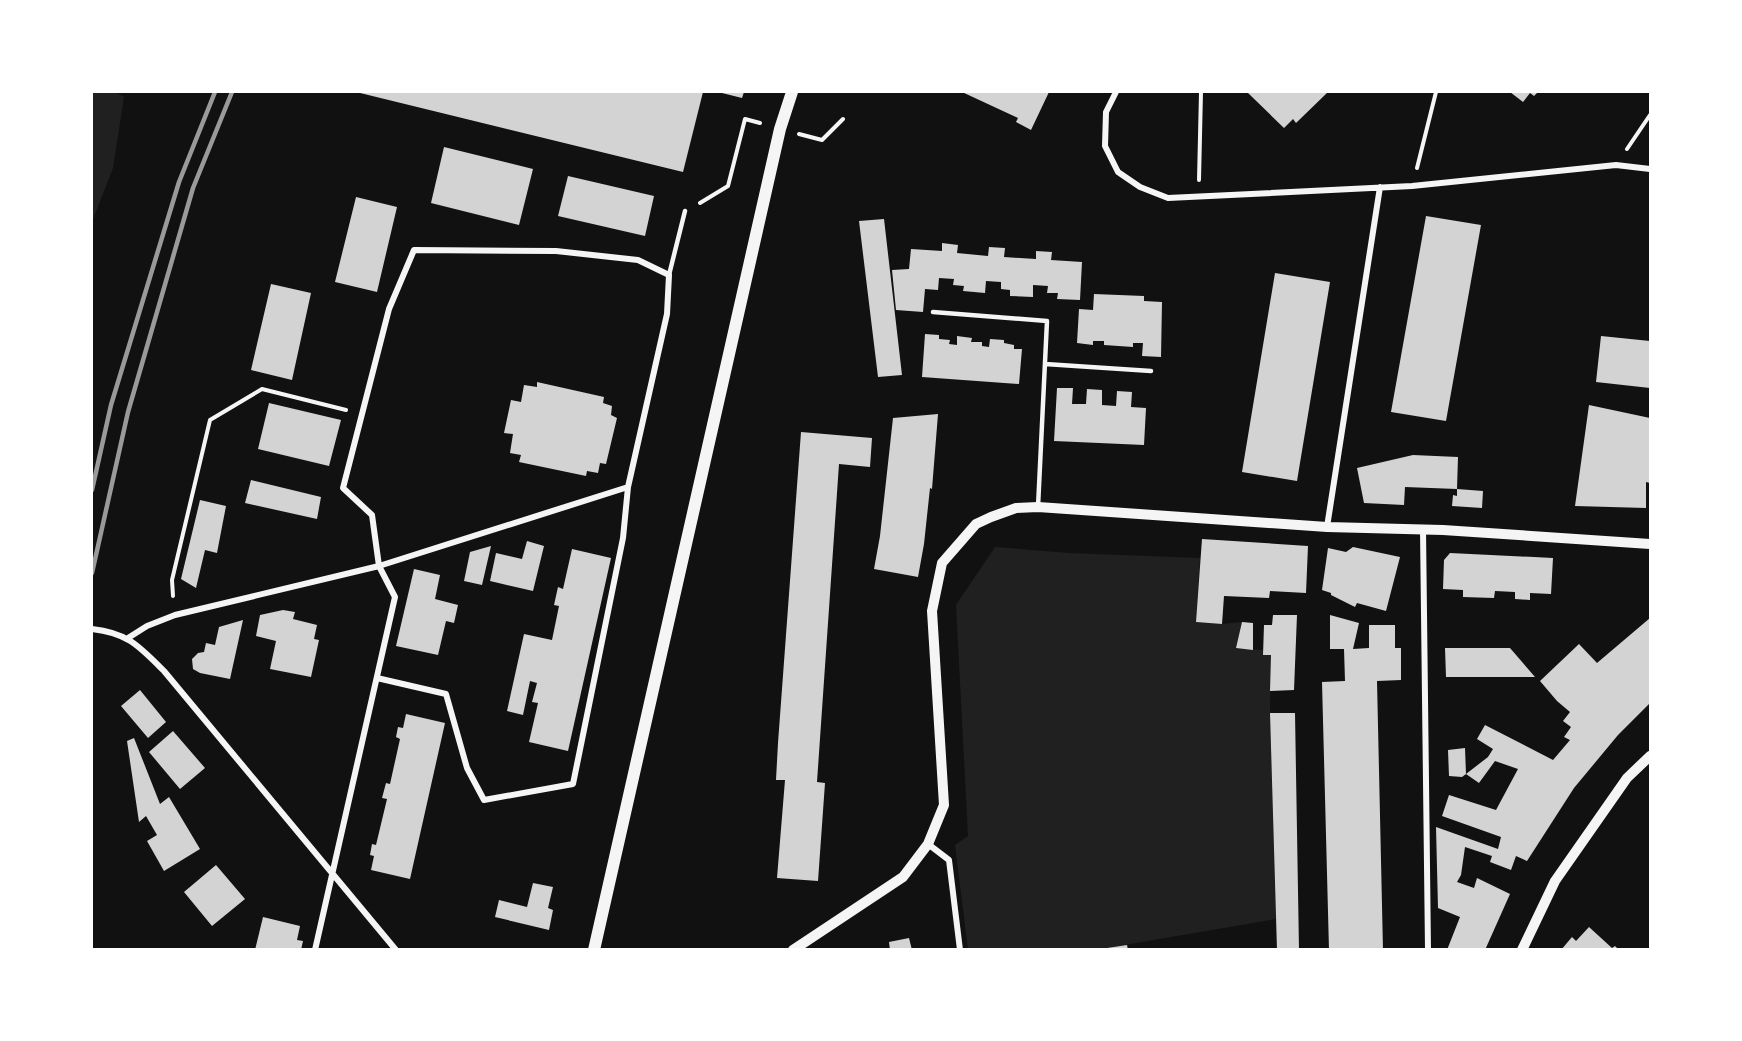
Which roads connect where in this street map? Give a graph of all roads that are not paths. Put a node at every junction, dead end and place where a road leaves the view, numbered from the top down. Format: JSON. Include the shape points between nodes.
{"nodes":[{"id":1,"x":792,"y":92,"type":"edge"},
{"id":2,"x":1116,"y":92,"type":"edge"},
{"id":3,"x":1650,"y":169,"type":"edge"},
{"id":4,"x":1380,"y":187,"type":"junction"},
{"id":5,"x":685,"y":212,"type":"dead end"},
{"id":6,"x":669,"y":275,"type":"junction"},
{"id":7,"x":933,"y":312,"type":"dead end"},
{"id":8,"x":1045,"y":364,"type":"junction"},
{"id":9,"x":1151,"y":371,"type":"dead end"},
{"id":10,"x":628,"y":487,"type":"junction"},
{"id":11,"x":1038,"y":507,"type":"junction"},
{"id":12,"x":1327,"y":527,"type":"junction"},
{"id":13,"x":1423,"y":529,"type":"junction"},
{"id":14,"x":1650,"y":544,"type":"edge"},
{"id":15,"x":379,"y":566,"type":"junction"},
{"id":16,"x":92,"y":629,"type":"edge"},
{"id":17,"x":128,"y":638,"type":"junction"},
{"id":18,"x":377,"y":678,"type":"junction"},
{"id":19,"x":1650,"y":756,"type":"edge"},
{"id":20,"x":928,"y":844,"type":"junction"},
{"id":21,"x":333,"y":874,"type":"junction"},
{"id":22,"x":315,"y":950,"type":"edge"},
{"id":23,"x":396,"y":950,"type":"edge"},
{"id":24,"x":594,"y":950,"type":"edge"},
{"id":25,"x":793,"y":950,"type":"edge"},
{"id":26,"x":960,"y":950,"type":"edge"},
{"id":27,"x":1428,"y":950,"type":"edge"},
{"id":28,"x":1522,"y":950,"type":"edge"}],
"edges":[{"from":1,"to":24,"type":"main road","via":[[780,129]]},
{"from":2,"to":4,"type":"street","via":[[1106,112],[1106,146],[1118,172],[1140,187],[1168,198]]},
{"from":3,"to":4,"type":"street","via":[[1616,165]]},
{"from":4,"to":12,"type":"street"},
{"from":5,"to":6,"type":"lane"},
{"from":6,"to":10,"type":"street","via":[[667,314]]},
{"from":6,"to":15,"type":"street","via":[[638,261],[556,251],[414,250],[389,309],[343,488],[372,515]]},
{"from":7,"to":8,"type":"lane","via":[[1047,321]]},
{"from":8,"to":9,"type":"lane"},
{"from":8,"to":11,"type":"lane"},
{"from":10,"to":15,"type":"street"},
{"from":10,"to":18,"type":"street","via":[[623,538],[573,784],[484,800],[467,768],[446,694]]},
{"from":11,"to":12,"type":"street"},
{"from":11,"to":20,"type":"street","via":[[1016,508],[976,524],[942,563],[932,611],[944,805]]},
{"from":12,"to":13,"type":"street"},
{"from":13,"to":14,"type":"street"},
{"from":13,"to":27,"type":"street"},
{"from":15,"to":17,"type":"street","via":[[175,615]]},
{"from":15,"to":18,"type":"street","via":[[395,597]]},
{"from":16,"to":17,"type":"street"},
{"from":17,"to":21,"type":"street","via":[[164,671]]},
{"from":18,"to":21,"type":"street"},
{"from":19,"to":28,"type":"street","via":[[1627,778],[1555,881]]},
{"from":20,"to":25,"type":"street","via":[[903,877]]},
{"from":20,"to":26,"type":"street","via":[[949,860]]},
{"from":21,"to":22,"type":"street"},
{"from":21,"to":23,"type":"street"}]}
